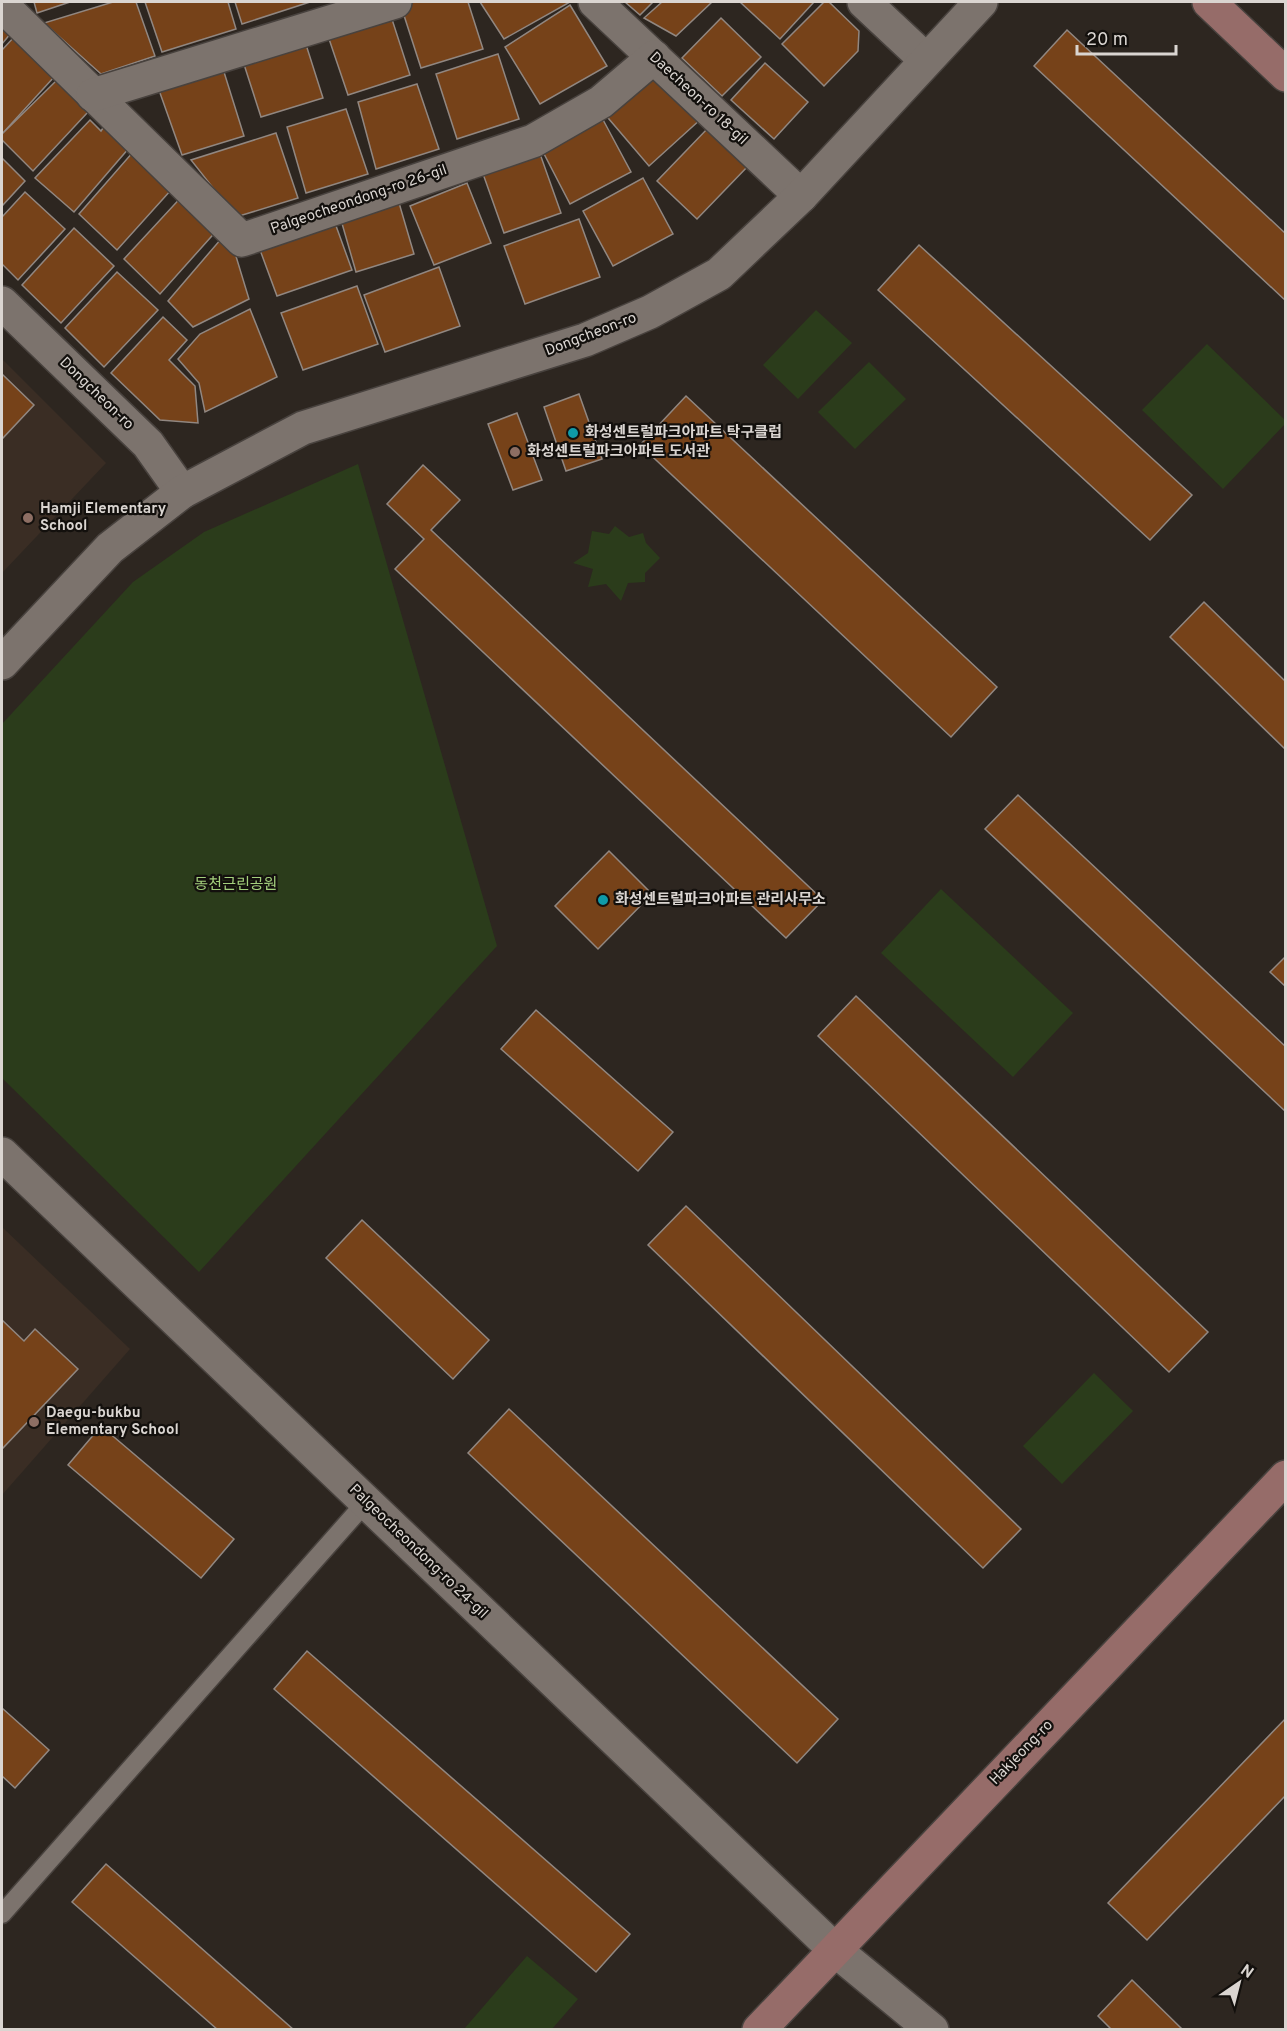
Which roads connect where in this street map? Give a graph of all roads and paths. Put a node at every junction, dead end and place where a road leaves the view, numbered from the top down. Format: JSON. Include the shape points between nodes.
{"nodes":[{"id":1,"x":395,"y":2,"type":"edge"},
{"id":2,"x":595,"y":2,"type":"edge"},
{"id":3,"x":864,"y":2,"type":"edge"},
{"id":4,"x":981,"y":2,"type":"edge"},
{"id":5,"x":1209,"y":2,"type":"edge"},
{"id":6,"x":2,"y":5,"type":"edge"},
{"id":7,"x":654,"y":57,"type":"junction"},
{"id":8,"x":926,"y":60,"type":"junction"},
{"id":9,"x":1286,"y":75,"type":"edge"},
{"id":10,"x":93,"y":94,"type":"junction"},
{"id":11,"x":801,"y":196,"type":"junction"},
{"id":12,"x":2,"y":303,"type":"edge"},
{"id":13,"x":182,"y":492,"type":"junction"},
{"id":14,"x":2,"y":663,"type":"edge"},
{"id":15,"x":2,"y":1154,"type":"edge"},
{"id":16,"x":1286,"y":1477,"type":"edge"},
{"id":17,"x":366,"y":1502,"type":"junction"},
{"id":18,"x":2,"y":1914,"type":"edge"},
{"id":19,"x":835,"y":1950,"type":"junction"},
{"id":20,"x":759,"y":2030,"type":"edge"},
{"id":21,"x":932,"y":2030,"type":"edge"}],
"edges":[{"from":1,"to":10,"type":"street"},
{"from":2,"to":7,"type":"street","name":"Daecheon-ro 18-gil"},
{"from":3,"to":8,"type":"street"},
{"from":4,"to":8,"type":"street","name":"Dongcheon-ro"},
{"from":5,"to":9,"type":"main road"},
{"from":6,"to":10,"type":"street","name":"Palgeocheondong-ro 26-gil"},
{"from":7,"to":10,"type":"street","name":"Palgeocheondong-ro 26-gil","via":[[601,102],[533,141],[242,240]]},
{"from":7,"to":11,"type":"street","name":"Daecheon-ro 18-gil"},
{"from":8,"to":11,"type":"street","name":"Dongcheon-ro"},
{"from":11,"to":13,"type":"street","name":"Dongcheon-ro","via":[[718,274],[650,312],[585,340],[303,429]]},
{"from":12,"to":13,"type":"street","name":"Dongcheon-ro","via":[[148,444]]},
{"from":13,"to":14,"type":"street","name":"Dongcheon-ro","via":[[110,548]]},
{"from":15,"to":17,"type":"street","name":"Palgeocheondong-ro 24-gil"},
{"from":16,"to":19,"type":"main road","name":"Hakjeong-ro"},
{"from":17,"to":18,"type":"lane"},
{"from":17,"to":19,"type":"street","name":"Palgeocheondong-ro 24-gil"},
{"from":19,"to":20,"type":"main road","name":"Hakjeong-ro"},
{"from":19,"to":21,"type":"street","name":"Palgeocheondong-ro 24-gil"}]}
